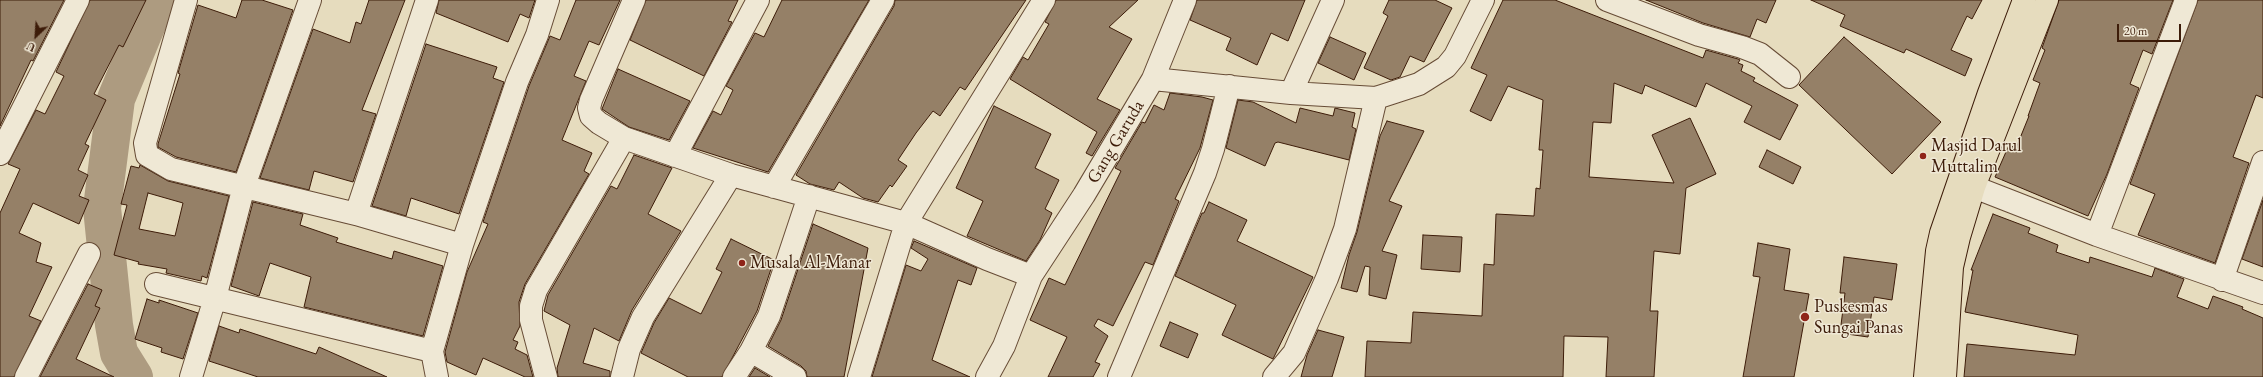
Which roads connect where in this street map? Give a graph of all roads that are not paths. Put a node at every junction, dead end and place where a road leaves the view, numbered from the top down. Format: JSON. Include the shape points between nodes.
{"nodes":[{"id":1,"x":78,"y":0,"type":"edge"},
{"id":2,"x":186,"y":0,"type":"edge"},
{"id":3,"x":310,"y":0,"type":"edge"},
{"id":4,"x":427,"y":0,"type":"edge"},
{"id":5,"x":548,"y":0,"type":"edge"},
{"id":6,"x":634,"y":0,"type":"edge"},
{"id":7,"x":758,"y":0,"type":"edge"},
{"id":8,"x":883,"y":0,"type":"edge"},
{"id":9,"x":1044,"y":0,"type":"edge"},
{"id":10,"x":1184,"y":0,"type":"edge"},
{"id":11,"x":1333,"y":0,"type":"edge"},
{"id":12,"x":1483,"y":0,"type":"edge"},
{"id":13,"x":1607,"y":0,"type":"edge"},
{"id":14,"x":2024,"y":0,"type":"edge"},
{"id":15,"x":2047,"y":0,"type":"edge"},
{"id":16,"x":2186,"y":0,"type":"edge"},
{"id":17,"x":2005,"y":49,"type":"junction"},
{"id":18,"x":2025,"y":57,"type":"junction"},
{"id":19,"x":1789,"y":77,"type":"dead end"},
{"id":20,"x":1153,"y":79,"type":"junction"},
{"id":21,"x":1229,"y":86,"type":"junction"},
{"id":22,"x":1291,"y":93,"type":"junction"},
{"id":23,"x":1376,"y":98,"type":"junction"},
{"id":24,"x":624,"y":138,"type":"junction"},
{"id":25,"x":0,"y":154,"type":"edge"},
{"id":26,"x":675,"y":156,"type":"junction"},
{"id":27,"x":2263,"y":162,"type":"edge"},
{"id":28,"x":731,"y":175,"type":"junction"},
{"id":29,"x":244,"y":186,"type":"junction"},
{"id":30,"x":774,"y":187,"type":"junction"},
{"id":31,"x":1974,"y":187,"type":"junction"},
{"id":32,"x":809,"y":196,"type":"junction"},
{"id":33,"x":356,"y":214,"type":"junction"},
{"id":34,"x":906,"y":223,"type":"junction"},
{"id":35,"x":2097,"y":235,"type":"junction"},
{"id":36,"x":462,"y":245,"type":"junction"},
{"id":37,"x":89,"y":254,"type":"dead end"},
{"id":38,"x":1031,"y":276,"type":"junction"},
{"id":39,"x":2222,"y":280,"type":"junction"},
{"id":40,"x":156,"y":284,"type":"dead end"},
{"id":41,"x":2263,"y":293,"type":"edge"},
{"id":42,"x":215,"y":298,"type":"junction"},
{"id":43,"x":432,"y":351,"type":"junction"},
{"id":44,"x":751,"y":351,"type":"junction"},
{"id":45,"x":26,"y":377,"type":"edge"},
{"id":46,"x":191,"y":377,"type":"edge"},
{"id":47,"x":437,"y":377,"type":"edge"},
{"id":48,"x":546,"y":377,"type":"edge"},
{"id":49,"x":622,"y":377,"type":"edge"},
{"id":50,"x":734,"y":377,"type":"edge"},
{"id":51,"x":795,"y":377,"type":"edge"},
{"id":52,"x":859,"y":377,"type":"edge"},
{"id":53,"x":987,"y":377,"type":"edge"},
{"id":54,"x":1119,"y":377,"type":"edge"},
{"id":55,"x":1274,"y":377,"type":"edge"},
{"id":56,"x":1925,"y":377,"type":"edge"},
{"id":57,"x":1945,"y":377,"type":"edge"}],
"edges":[{"from":1,"to":25,"type":"street"},
{"from":2,"to":29,"type":"street","via":[[147,135],[147,156],[172,169]]},
{"from":3,"to":29,"type":"street"},
{"from":4,"to":33,"type":"street"},
{"from":5,"to":36,"type":"street","via":[[537,35],[517,82]]},
{"from":6,"to":24,"type":"street","via":[[589,108],[591,116],[599,124]]},
{"from":7,"to":26,"type":"street"},
{"from":8,"to":30,"type":"street"},
{"from":9,"to":34,"type":"street"},
{"from":10,"to":20,"type":"street","name":"Gang Garuda"},
{"from":11,"to":22,"type":"street"},
{"from":12,"to":23,"type":"street","via":[[1455,56],[1446,67],[1419,84]]},
{"from":13,"to":19,"type":"street","via":[[1699,35],[1760,54]]},
{"from":14,"to":17,"type":"main road"},
{"from":15,"to":18,"type":"main road"},
{"from":16,"to":35,"type":"street"},
{"from":17,"to":18,"type":"street"},
{"from":17,"to":56,"type":"main road","via":[[1940,233]]},
{"from":18,"to":31,"type":"main road"},
{"from":20,"to":21,"type":"street"},
{"from":20,"to":38,"type":"street","name":"Gang Garuda","via":[[1084,195]]},
{"from":21,"to":22,"type":"street"},
{"from":21,"to":54,"type":"street","via":[[1205,173]]},
{"from":22,"to":23,"type":"street"},
{"from":23,"to":55,"type":"street","via":[[1345,229],[1294,353]]},
{"from":24,"to":26,"type":"street"},
{"from":24,"to":48,"type":"street","via":[[536,290],[531,306],[531,320]]},
{"from":26,"to":28,"type":"street"},
{"from":27,"to":39,"type":"street"},
{"from":28,"to":30,"type":"street"},
{"from":28,"to":49,"type":"street","via":[[643,317],[629,349]]},
{"from":29,"to":33,"type":"street"},
{"from":29,"to":42,"type":"street"},
{"from":30,"to":32,"type":"street"},
{"from":31,"to":35,"type":"street"},
{"from":31,"to":57,"type":"main road","via":[[1952,267]]},
{"from":32,"to":34,"type":"street"},
{"from":32,"to":44,"type":"street","via":[[769,316]]},
{"from":33,"to":36,"type":"street"},
{"from":34,"to":38,"type":"street"},
{"from":34,"to":52,"type":"street"},
{"from":35,"to":39,"type":"street"},
{"from":36,"to":43,"type":"street"},
{"from":37,"to":45,"type":"street"},
{"from":38,"to":53,"type":"street","name":"Gang Garuda","via":[[1004,346]]},
{"from":39,"to":41,"type":"street"},
{"from":40,"to":42,"type":"street"},
{"from":42,"to":43,"type":"street"},
{"from":42,"to":46,"type":"street"},
{"from":43,"to":47,"type":"street"},
{"from":44,"to":50,"type":"street"},
{"from":44,"to":51,"type":"street"}]}
